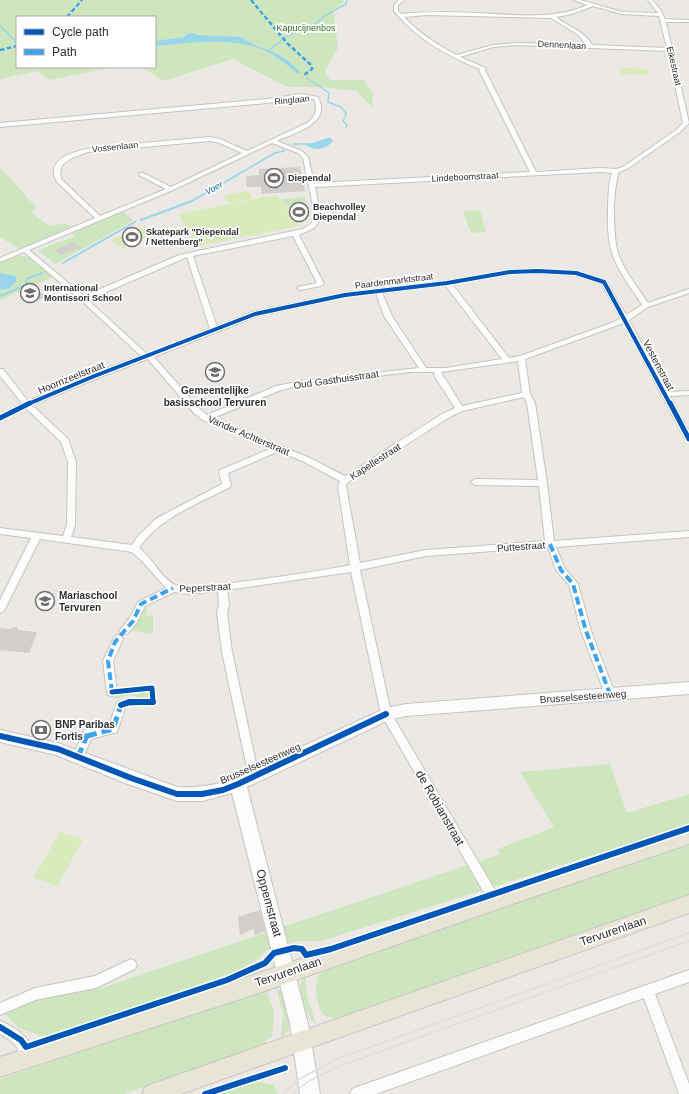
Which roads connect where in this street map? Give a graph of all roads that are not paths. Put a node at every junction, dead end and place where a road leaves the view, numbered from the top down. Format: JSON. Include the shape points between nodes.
{"nodes":[{"id":1,"x":402,"y":0,"type":"edge"},
{"id":2,"x":575,"y":0,"type":"edge"},
{"id":3,"x":650,"y":0,"type":"edge"},
{"id":4,"x":592,"y":5,"type":"junction"},
{"id":5,"x":400,"y":16,"type":"junction"},
{"id":6,"x":553,"y":17,"type":"junction"},
{"id":7,"x":662,"y":17,"type":"junction"},
{"id":8,"x":689,"y":21,"type":"edge"},
{"id":9,"x":590,"y":47,"type":"junction"},
{"id":10,"x":670,"y":50,"type":"junction"},
{"id":11,"x":455,"y":57,"type":"junction"},
{"id":12,"x":687,"y":123,"type":"edge"},
{"id":13,"x":0,"y":126,"type":"edge"},
{"id":14,"x":271,"y":141,"type":"junction"},
{"id":15,"x":246,"y":153,"type":"junction"},
{"id":16,"x":616,"y":171,"type":"junction"},
{"id":17,"x":141,"y":174,"type":"dead end"},
{"id":18,"x":534,"y":174,"type":"junction"},
{"id":19,"x":313,"y":185,"type":"junction"},
{"id":20,"x":171,"y":189,"type":"junction"},
{"id":21,"x":100,"y":219,"type":"junction"},
{"id":22,"x":294,"y":233,"type":"junction"},
{"id":23,"x":25,"y":250,"type":"junction"},
{"id":24,"x":189,"y":254,"type":"junction"},
{"id":25,"x":0,"y":260,"type":"edge"},
{"id":26,"x":447,"y":283,"type":"junction"},
{"id":27,"x":300,"y":288,"type":"dead end"},
{"id":28,"x":378,"y":291,"type":"junction"},
{"id":29,"x":689,"y":291,"type":"edge"},
{"id":30,"x":83,"y":299,"type":"junction"},
{"id":31,"x":646,"y":306,"type":"junction"},
{"id":32,"x":625,"y":320,"type":"junction"},
{"id":33,"x":214,"y":330,"type":"junction"},
{"id":34,"x":148,"y":357,"type":"junction"},
{"id":35,"x":521,"y":358,"type":"junction"},
{"id":36,"x":507,"y":360,"type":"junction"},
{"id":37,"x":424,"y":370,"type":"junction"},
{"id":38,"x":0,"y":371,"type":"edge"},
{"id":39,"x":437,"y":371,"type":"junction"},
{"id":40,"x":689,"y":393,"type":"edge"},
{"id":41,"x":526,"y":394,"type":"junction"},
{"id":42,"x":665,"y":394,"type":"junction"},
{"id":43,"x":27,"y":404,"type":"junction"},
{"id":44,"x":460,"y":409,"type":"junction"},
{"id":45,"x":0,"y":418,"type":"edge"},
{"id":46,"x":206,"y":418,"type":"junction"},
{"id":47,"x":689,"y":439,"type":"edge"},
{"id":48,"x":280,"y":448,"type":"junction"},
{"id":49,"x":345,"y":480,"type":"junction"},
{"id":50,"x":475,"y":482,"type":"dead end"},
{"id":51,"x":543,"y":483,"type":"junction"},
{"id":52,"x":0,"y":531,"type":"edge"},
{"id":53,"x":689,"y":534,"type":"edge"},
{"id":54,"x":37,"y":536,"type":"junction"},
{"id":55,"x":66,"y":540,"type":"junction"},
{"id":56,"x":550,"y":544,"type":"junction"},
{"id":57,"x":134,"y":549,"type":"junction"},
{"id":58,"x":355,"y":568,"type":"junction"},
{"id":59,"x":222,"y":587,"type":"junction"},
{"id":60,"x":173,"y":588,"type":"junction"},
{"id":61,"x":0,"y":609,"type":"edge"},
{"id":62,"x":124,"y":631,"type":"dead end"},
{"id":63,"x":118,"y":639,"type":"dead end"},
{"id":64,"x":689,"y":688,"type":"edge"},
{"id":65,"x":112,"y":692,"type":"dead end"},
{"id":66,"x":610,"y":694,"type":"junction"},
{"id":67,"x":121,"y":706,"type":"dead end"},
{"id":68,"x":386,"y":714,"type":"junction"},
{"id":69,"x":0,"y":736,"type":"edge"},
{"id":70,"x":78,"y":757,"type":"junction"},
{"id":71,"x":254,"y":777,"type":"junction"},
{"id":72,"x":238,"y":784,"type":"junction"},
{"id":73,"x":689,"y":836,"type":"edge"},
{"id":74,"x":495,"y":901,"type":"junction"},
{"id":75,"x":689,"y":904,"type":"edge"},
{"id":76,"x":131,"y":965,"type":"dead end"},
{"id":77,"x":287,"y":973,"type":"junction"},
{"id":78,"x":689,"y":976,"type":"edge"},
{"id":79,"x":648,"y":991,"type":"junction"},
{"id":80,"x":0,"y":1008,"type":"edge"},
{"id":81,"x":0,"y":1028,"type":"edge"},
{"id":82,"x":303,"y":1041,"type":"junction"},
{"id":83,"x":28,"y":1058,"type":"junction"},
{"id":84,"x":0,"y":1067,"type":"edge"},
{"id":85,"x":152,"y":1094,"type":"edge"},
{"id":86,"x":310,"y":1094,"type":"edge"},
{"id":87,"x":357,"y":1094,"type":"edge"},
{"id":88,"x":686,"y":1094,"type":"edge"}],
"edges":[{"from":1,"to":5,"type":"street","via":[[396,5],[396,11]]},
{"from":2,"to":4,"type":"street"},
{"from":3,"to":7,"type":"street","name":"Eikestraat"},
{"from":4,"to":6,"type":"street","via":[[574,13]]},
{"from":4,"to":7,"type":"street","via":[[622,13]]},
{"from":5,"to":6,"type":"street","via":[[443,13]]},
{"from":5,"to":11,"type":"street","via":[[421,35]]},
{"from":6,"to":9,"type":"street","via":[[576,31],[588,41]]},
{"from":7,"to":8,"type":"street"},
{"from":7,"to":10,"type":"street","name":"Eikestraat"},
{"from":9,"to":10,"type":"street","name":"Dennenlaan"},
{"from":9,"to":11,"type":"street","name":"Dennenlaan","via":[[502,45]]},
{"from":10,"to":12,"type":"street","name":"Eikestraat"},
{"from":11,"to":18,"type":"street","via":[[483,68]]},
{"from":12,"to":16,"type":"street","name":"Eikestraat","via":[[633,162]]},
{"from":13,"to":14,"type":"street","name":"Ringlaan","via":[[316,98],[320,113],[309,124]]},
{"from":14,"to":15,"type":"street"},
{"from":14,"to":19,"type":"street","via":[[304,156],[308,162]]},
{"from":15,"to":20,"type":"street"},
{"from":15,"to":21,"type":"street","name":"Vossenlaan","via":[[218,140],[204,139],[88,150],[73,154],[61,163],[56,176]]},
{"from":16,"to":18,"type":"street","name":"Lindeboomstraat"},
{"from":16,"to":31,"type":"street","via":[[612,196],[613,249]]},
{"from":17,"to":20,"type":"street"},
{"from":18,"to":19,"type":"street","name":"Lindeboomstraat"},
{"from":19,"to":22,"type":"street","via":[[318,219],[308,229]]},
{"from":20,"to":21,"type":"street"},
{"from":21,"to":23,"type":"street"},
{"from":22,"to":24,"type":"street"},
{"from":22,"to":27,"type":"street","via":[[321,284]]},
{"from":23,"to":25,"type":"street"},
{"from":23,"to":30,"type":"street","name":"Vander Achterstraat"},
{"from":24,"to":30,"type":"street"},
{"from":24,"to":33,"type":"street"},
{"from":26,"to":28,"type":"street","name":"Paardenmarktstraat"},
{"from":26,"to":32,"type":"street","name":"Paardenmarktstraat","via":[[522,271],[556,271],[588,276],[604,282]]},
{"from":26,"to":36,"type":"street"},
{"from":28,"to":33,"type":"street","name":"Paardenmarktstraat","via":[[340,296],[255,314]]},
{"from":28,"to":37,"type":"street","via":[[388,316]]},
{"from":29,"to":31,"type":"street"},
{"from":30,"to":34,"type":"street","name":"Vander Achterstraat"},
{"from":31,"to":32,"type":"street"},
{"from":32,"to":35,"type":"street"},
{"from":32,"to":42,"type":"street","name":"Vestenstraat"},
{"from":33,"to":34,"type":"street","name":"Paardenmarktstraat"},
{"from":34,"to":43,"type":"street","name":"Hoornzeelstraat"},
{"from":34,"to":46,"type":"street","name":"Vander Achterstraat"},
{"from":35,"to":36,"type":"street"},
{"from":35,"to":41,"type":"street"},
{"from":36,"to":39,"type":"street"},
{"from":37,"to":39,"type":"street"},
{"from":37,"to":46,"type":"street","name":"Oud Gasthuisstraat","via":[[301,382],[279,388]]},
{"from":38,"to":43,"type":"street"},
{"from":39,"to":44,"type":"street"},
{"from":40,"to":42,"type":"street"},
{"from":41,"to":44,"type":"street","name":"Kapellestraat"},
{"from":41,"to":51,"type":"street","via":[[531,403]]},
{"from":42,"to":47,"type":"street","name":"Vestenstraat"},
{"from":43,"to":45,"type":"street","name":"Hoornzeelstraat"},
{"from":43,"to":55,"type":"street","via":[[63,437],[72,462],[71,525]]},
{"from":44,"to":49,"type":"street","name":"Kapellestraat"},
{"from":46,"to":48,"type":"street","name":"Vander Achterstraat"},
{"from":48,"to":49,"type":"street","name":"Vander Achterstraat"},
{"from":48,"to":57,"type":"street","via":[[223,472],[227,485],[160,520],[142,537]]},
{"from":49,"to":58,"type":"street","name":"Kapellestraat","via":[[342,486]]},
{"from":50,"to":51,"type":"street"},
{"from":51,"to":56,"type":"street"},
{"from":52,"to":54,"type":"street"},
{"from":53,"to":56,"type":"street","name":"Puttestraat"},
{"from":54,"to":55,"type":"street"},
{"from":54,"to":61,"type":"street"},
{"from":55,"to":57,"type":"street"},
{"from":56,"to":58,"type":"street","name":"Puttestraat","via":[[426,553]]},
{"from":56,"to":66,"type":"street","via":[[561,570],[573,584],[586,631]]},
{"from":57,"to":60,"type":"street","name":"Peperstraat","via":[[143,555]]},
{"from":58,"to":59,"type":"street","name":"Peperstraat"},
{"from":58,"to":68,"type":"street","name":"Kapellestraat"},
{"from":59,"to":60,"type":"street","name":"Peperstraat","via":[[182,590]]},
{"from":59,"to":71,"type":"street","via":[[227,652]]},
{"from":60,"to":62,"type":"street","via":[[141,604],[133,621]]},
{"from":63,"to":65,"type":"street","via":[[108,662]]},
{"from":64,"to":66,"type":"street","name":"Brusselsesteenweg"},
{"from":66,"to":68,"type":"street","name":"Brusselsesteenweg","via":[[450,705]]},
{"from":67,"to":70,"type":"street","via":[[113,729],[88,734]]},
{"from":68,"to":71,"type":"street","name":"Brusselsesteenweg"},
{"from":68,"to":74,"type":"street","name":"de Robianstraat"},
{"from":69,"to":70,"type":"street","name":"Brusselsesteenweg","via":[[51,747]]},
{"from":70,"to":72,"type":"street","name":"Brusselsesteenweg","via":[[177,794],[202,794]]},
{"from":71,"to":72,"type":"street","name":"Brusselsesteenweg"},
{"from":72,"to":77,"type":"street","name":"Oppemstraat"},
{"from":73,"to":74,"type":"main road","name":"Tervurenlaan"},
{"from":74,"to":77,"type":"main road","name":"Tervurenlaan"},
{"from":75,"to":82,"type":"main road","name":"Tervurenlaan"},
{"from":76,"to":80,"type":"street","via":[[96,982],[35,994]]},
{"from":77,"to":82,"type":"street","name":"Oppemstraat"},
{"from":77,"to":83,"type":"main road","name":"Tervurenlaan"},
{"from":78,"to":79,"type":"street"},
{"from":79,"to":87,"type":"street"},
{"from":79,"to":88,"type":"street"},
{"from":81,"to":83,"type":"street","via":[[21,1040],[26,1047]]},
{"from":82,"to":85,"type":"main road","name":"Tervurenlaan"},
{"from":82,"to":86,"type":"street","name":"Oppemstraat"},
{"from":83,"to":84,"type":"main road","name":"Tervurenlaan"}]}
